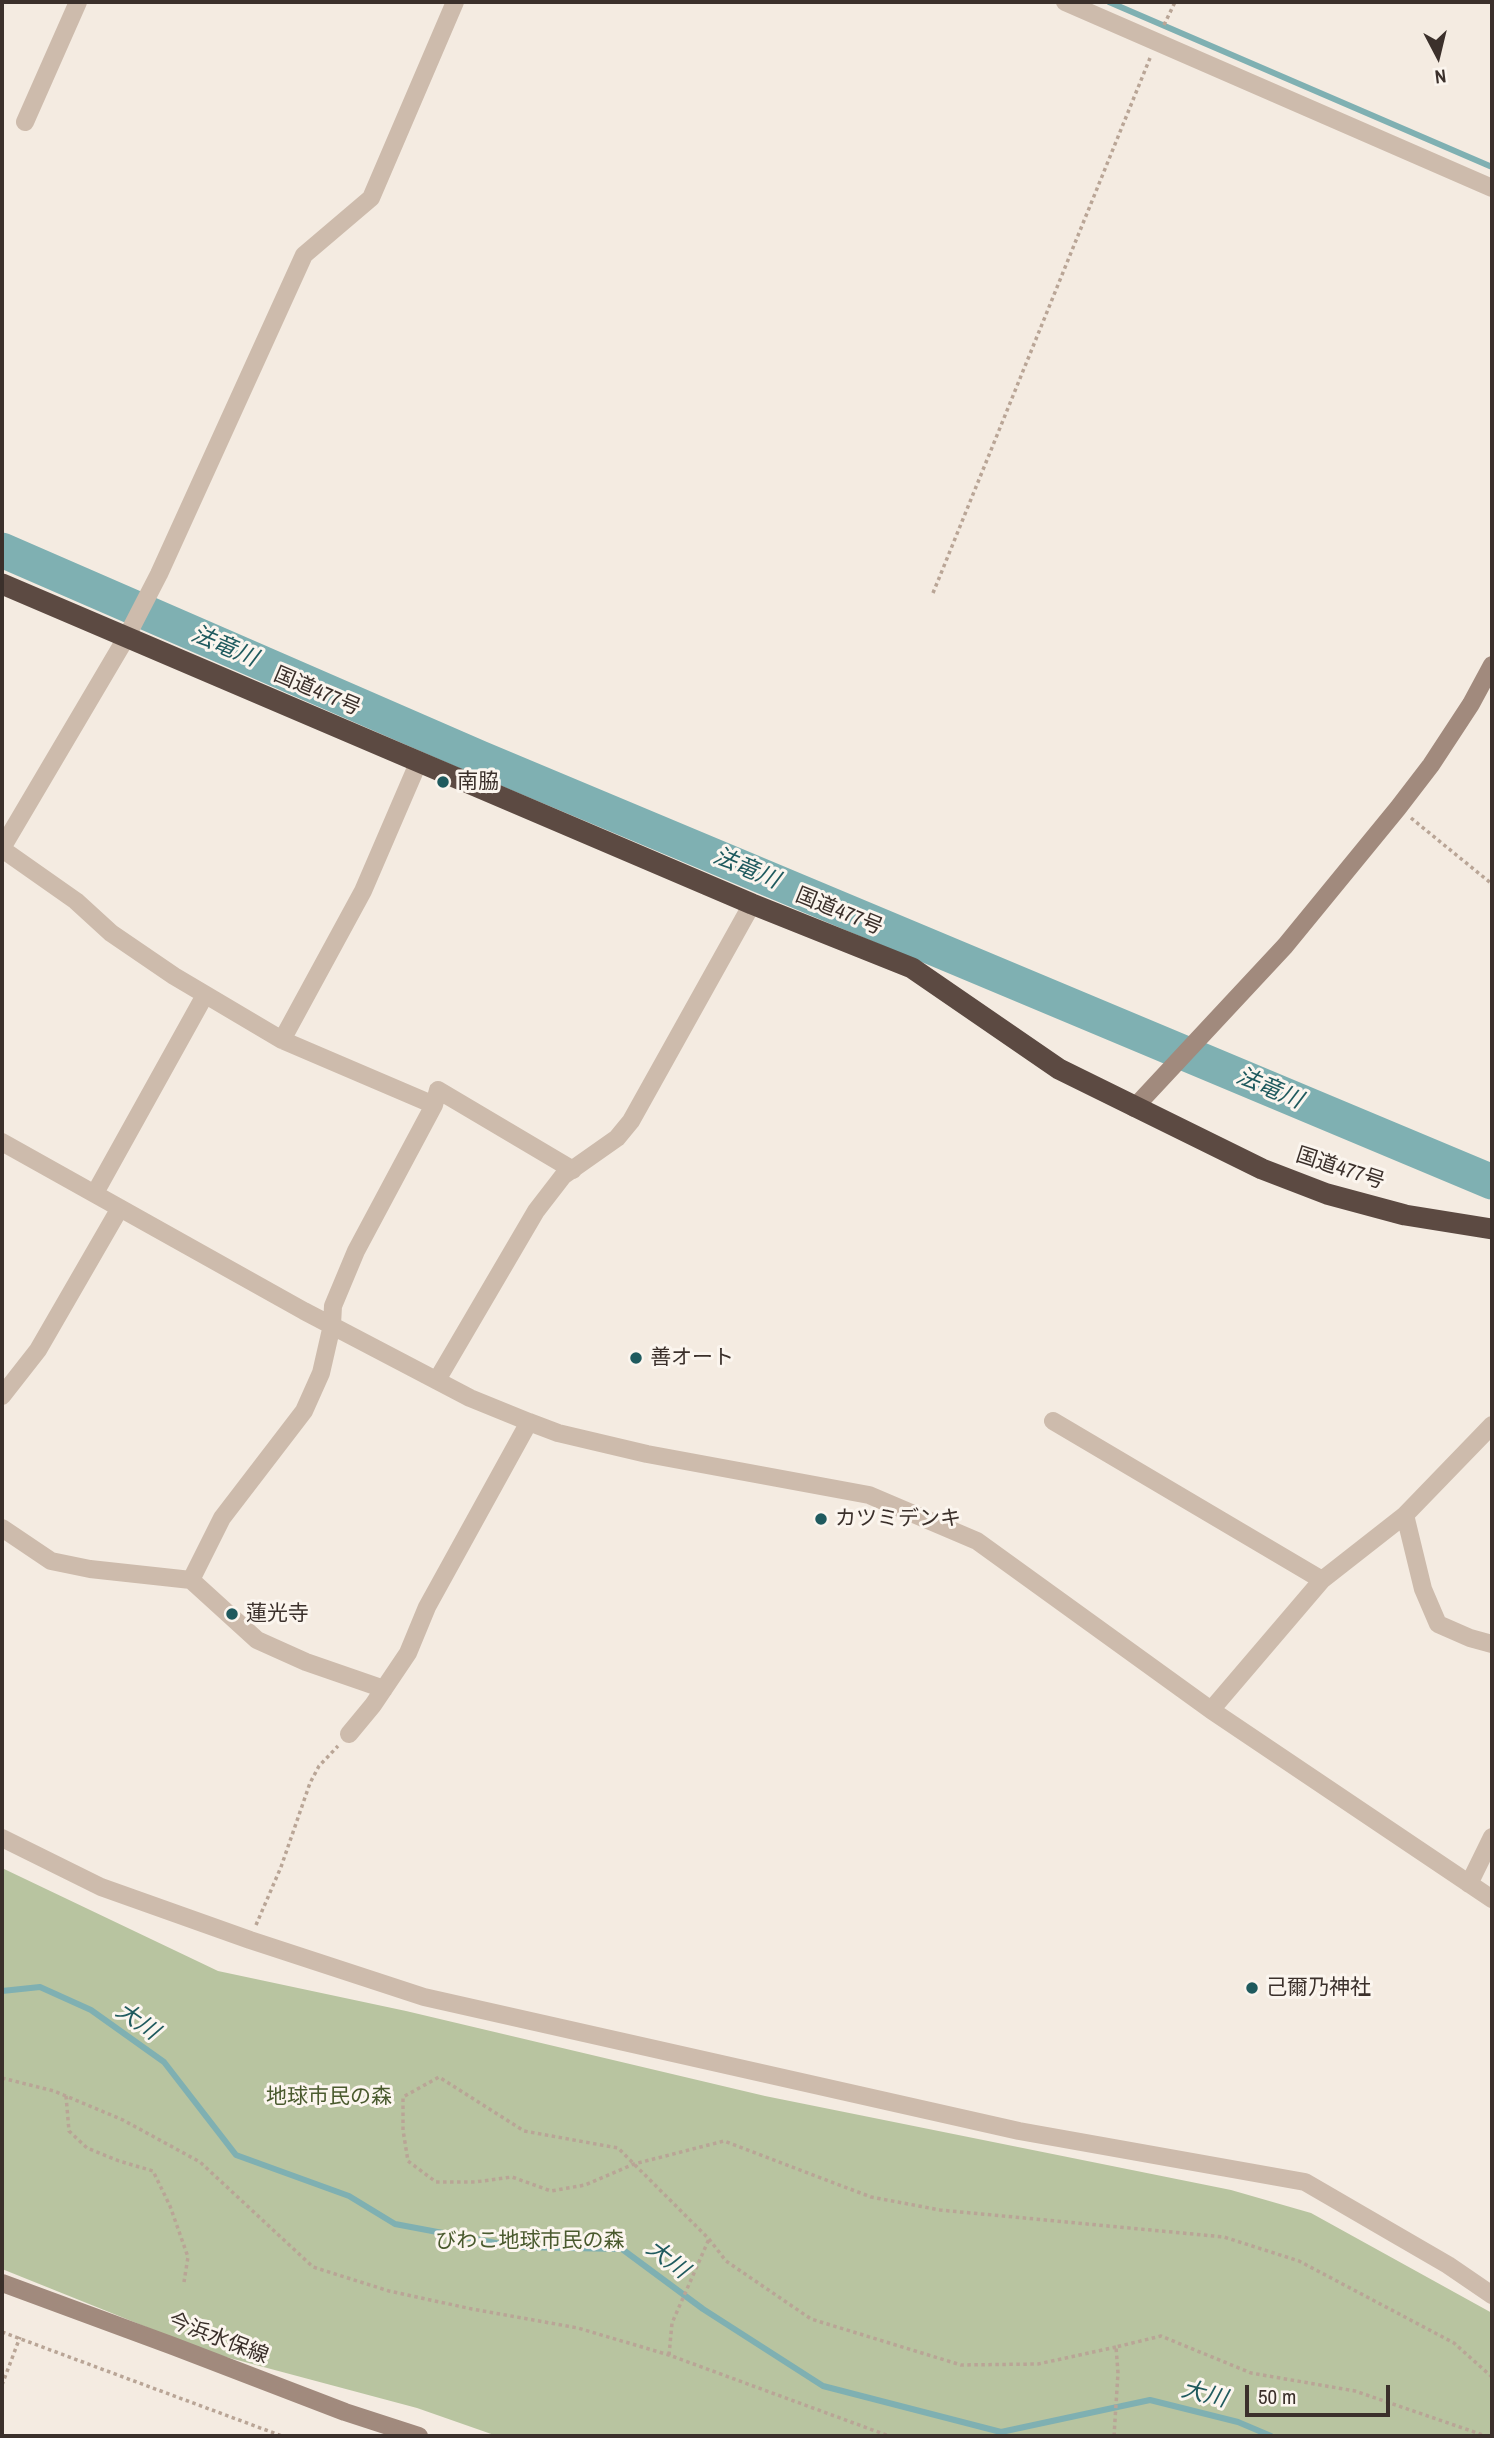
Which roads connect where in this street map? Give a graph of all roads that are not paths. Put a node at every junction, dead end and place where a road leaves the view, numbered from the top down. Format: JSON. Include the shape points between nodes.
{"nodes":[{"id":1,"x":78,"y":2,"type":"edge"},
{"id":2,"x":455,"y":2,"type":"edge"},
{"id":3,"x":1065,"y":2,"type":"edge"},
{"id":4,"x":25,"y":122,"type":"dead end"},
{"id":5,"x":1492,"y":188,"type":"edge"},
{"id":6,"x":2,"y":584,"type":"edge"},
{"id":7,"x":126,"y":638,"type":"junction"},
{"id":8,"x":1492,"y":665,"type":"edge"},
{"id":9,"x":419,"y":761,"type":"junction"},
{"id":10,"x":2,"y":849,"type":"edge"},
{"id":11,"x":752,"y":904,"type":"junction"},
{"id":12,"x":205,"y":995,"type":"junction"},
{"id":13,"x":282,"y":1040,"type":"junction"},
{"id":14,"x":434,"y":1105,"type":"junction"},
{"id":15,"x":1134,"y":1108,"type":"junction"},
{"id":16,"x":2,"y":1142,"type":"edge"},
{"id":17,"x":573,"y":1170,"type":"junction"},
{"id":18,"x":94,"y":1194,"type":"junction"},
{"id":19,"x":120,"y":1208,"type":"junction"},
{"id":20,"x":1492,"y":1229,"type":"edge"},
{"id":21,"x":332,"y":1325,"type":"junction"},
{"id":22,"x":437,"y":1380,"type":"junction"},
{"id":23,"x":2,"y":1396,"type":"edge"},
{"id":24,"x":529,"y":1422,"type":"junction"},
{"id":25,"x":1053,"y":1422,"type":"dead end"},
{"id":26,"x":1492,"y":1425,"type":"edge"},
{"id":27,"x":1405,"y":1515,"type":"junction"},
{"id":28,"x":2,"y":1528,"type":"edge"},
{"id":29,"x":191,"y":1580,"type":"junction"},
{"id":30,"x":1322,"y":1580,"type":"junction"},
{"id":31,"x":1492,"y":1644,"type":"edge"},
{"id":32,"x":384,"y":1689,"type":"junction"},
{"id":33,"x":1211,"y":1710,"type":"junction"},
{"id":34,"x":348,"y":1734,"type":"road end"},
{"id":35,"x":1492,"y":1837,"type":"edge"},
{"id":36,"x":2,"y":1838,"type":"edge"},
{"id":37,"x":1469,"y":1884,"type":"junction"},
{"id":38,"x":1492,"y":1899,"type":"edge"},
{"id":39,"x":2,"y":2283,"type":"edge"},
{"id":40,"x":1492,"y":2295,"type":"edge"},
{"id":41,"x":419,"y":2436,"type":"edge"}],
"edges":[{"from":1,"to":4,"type":"street"},
{"from":2,"to":7,"type":"street","via":[[372,198],[304,255]]},
{"from":3,"to":5,"type":"street"},
{"from":6,"to":7,"type":"highway","name":"国道477号"},
{"from":7,"to":9,"type":"highway","name":"国道477号"},
{"from":7,"to":10,"type":"street"},
{"from":8,"to":15,"type":"street","via":[[1431,765],[1398,808],[1285,946]]},
{"from":9,"to":11,"type":"highway","name":"国道477号"},
{"from":9,"to":13,"type":"street","via":[[363,891]]},
{"from":10,"to":12,"type":"street","via":[[76,901],[111,933]]},
{"from":11,"to":15,"type":"highway","name":"国道477号","via":[[912,968],[1059,1069]]},
{"from":11,"to":17,"type":"street","via":[[631,1121],[617,1138]]},
{"from":12,"to":13,"type":"street"},
{"from":12,"to":18,"type":"street"},
{"from":13,"to":14,"type":"street"},
{"from":14,"to":17,"type":"street","via":[[438,1090]]},
{"from":14,"to":21,"type":"street","via":[[356,1251],[333,1306]]},
{"from":15,"to":20,"type":"highway","name":"国道477号","via":[[1262,1169],[1327,1194],[1405,1215]]},
{"from":16,"to":18,"type":"street"},
{"from":17,"to":22,"type":"street","via":[[563,1176],[537,1211]]},
{"from":18,"to":19,"type":"street"},
{"from":19,"to":21,"type":"street"},
{"from":19,"to":23,"type":"street","via":[[38,1350]]},
{"from":21,"to":22,"type":"street"},
{"from":21,"to":29,"type":"street","via":[[321,1373],[304,1411],[222,1518]]},
{"from":22,"to":24,"type":"street"},
{"from":24,"to":32,"type":"street","via":[[427,1607],[408,1653]]},
{"from":24,"to":33,"type":"street","via":[[647,1454],[869,1495],[977,1541]]},
{"from":25,"to":30,"type":"street"},
{"from":26,"to":27,"type":"street"},
{"from":27,"to":30,"type":"street"},
{"from":27,"to":31,"type":"street","via":[[1423,1589],[1438,1624]]},
{"from":28,"to":29,"type":"street","via":[[51,1561]]},
{"from":29,"to":32,"type":"street","via":[[257,1640]]},
{"from":30,"to":33,"type":"street"},
{"from":32,"to":34,"type":"street"},
{"from":33,"to":37,"type":"street"},
{"from":35,"to":37,"type":"street"},
{"from":36,"to":40,"type":"street","via":[[101,1887],[424,1997],[1019,2131],[1305,2182]]},
{"from":37,"to":38,"type":"street"},
{"from":39,"to":41,"type":"street","name":"今浜水保線"}]}
